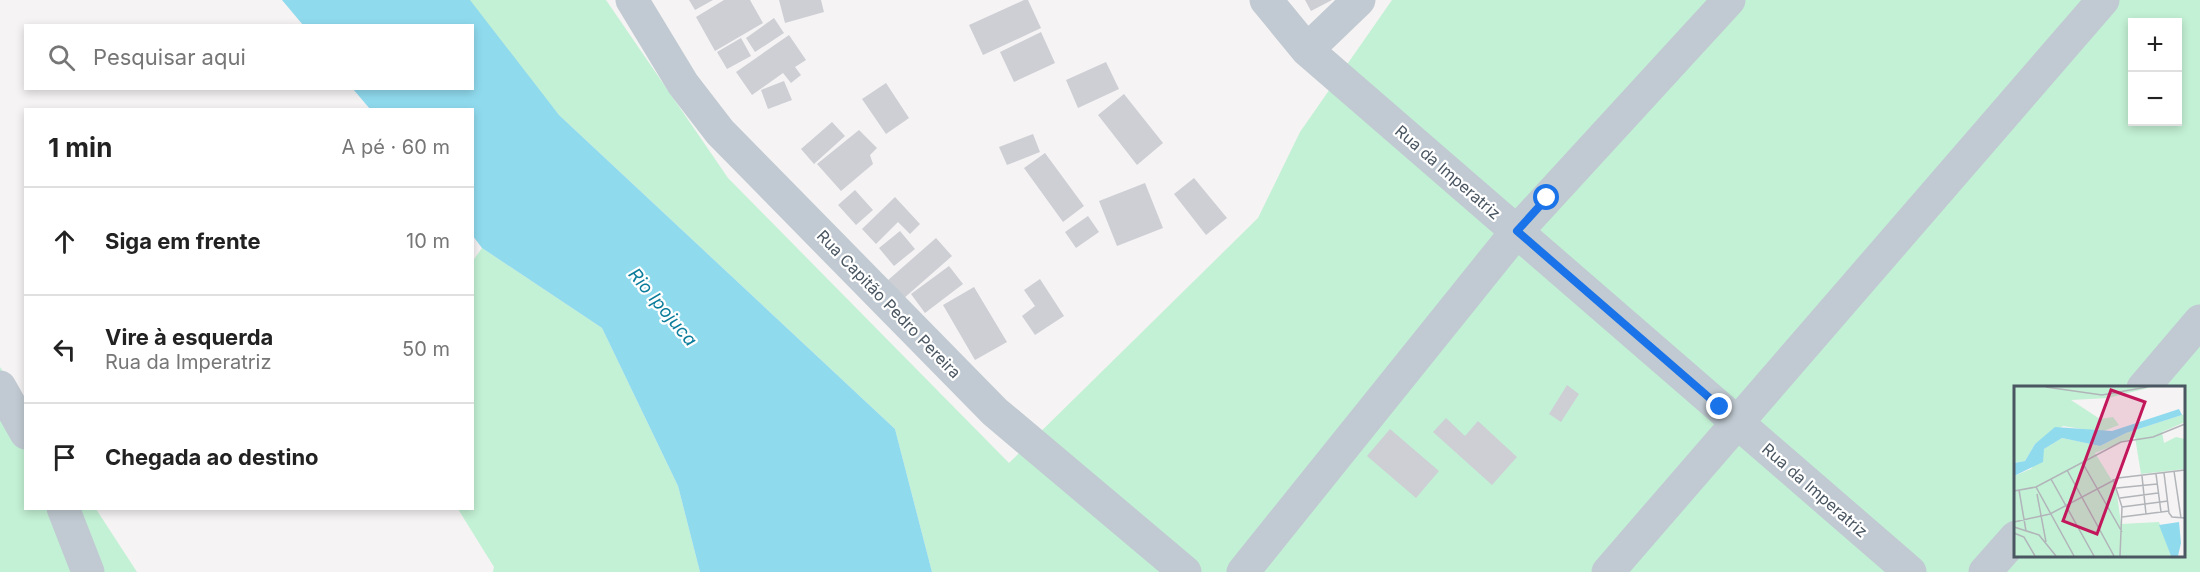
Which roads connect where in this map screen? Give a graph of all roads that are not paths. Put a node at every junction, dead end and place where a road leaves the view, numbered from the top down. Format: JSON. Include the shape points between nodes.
{"nodes":[{"id":1,"x":632,"y":0,"type":"edge"},
{"id":2,"x":1266,"y":0,"type":"edge"},
{"id":3,"x":1359,"y":0,"type":"edge"},
{"id":4,"x":1729,"y":0,"type":"edge"},
{"id":5,"x":2103,"y":0,"type":"edge"},
{"id":6,"x":1307,"y":50,"type":"junction"},
{"id":7,"x":1517,"y":231,"type":"junction"},
{"id":8,"x":2200,"y":321,"type":"edge"},
{"id":9,"x":2144,"y":386,"type":"edge"},
{"id":10,"x":0,"y":387,"type":"edge"},
{"id":11,"x":1737,"y":422,"type":"junction"},
{"id":12,"x":24,"y":429,"type":"edge"},
{"id":13,"x":64,"y":510,"type":"edge"},
{"id":14,"x":2014,"y":539,"type":"edge"},
{"id":15,"x":87,"y":572,"type":"edge"},
{"id":16,"x":1185,"y":572,"type":"edge"},
{"id":17,"x":1243,"y":572,"type":"edge"},
{"id":18,"x":1608,"y":572,"type":"edge"},
{"id":19,"x":1910,"y":572,"type":"edge"},
{"id":20,"x":1986,"y":572,"type":"edge"}],
"edges":[{"from":1,"to":16,"type":"street","name":"Rua Capitão Pedro Pereira","via":[[683,84],[720,132],[995,412]]},
{"from":2,"to":6,"type":"street","name":"Rua da Imperatriz"},
{"from":3,"to":6,"type":"street"},
{"from":4,"to":7,"type":"street"},
{"from":5,"to":11,"type":"street"},
{"from":6,"to":7,"type":"street","name":"Rua da Imperatriz"},
{"from":7,"to":11,"type":"street","name":"Rua da Imperatriz"},
{"from":7,"to":17,"type":"street"},
{"from":8,"to":9,"type":"street"},
{"from":10,"to":12,"type":"street"},
{"from":11,"to":18,"type":"street"},
{"from":11,"to":19,"type":"street","name":"Rua da Imperatriz"},
{"from":13,"to":15,"type":"street"},
{"from":14,"to":20,"type":"street"}]}
